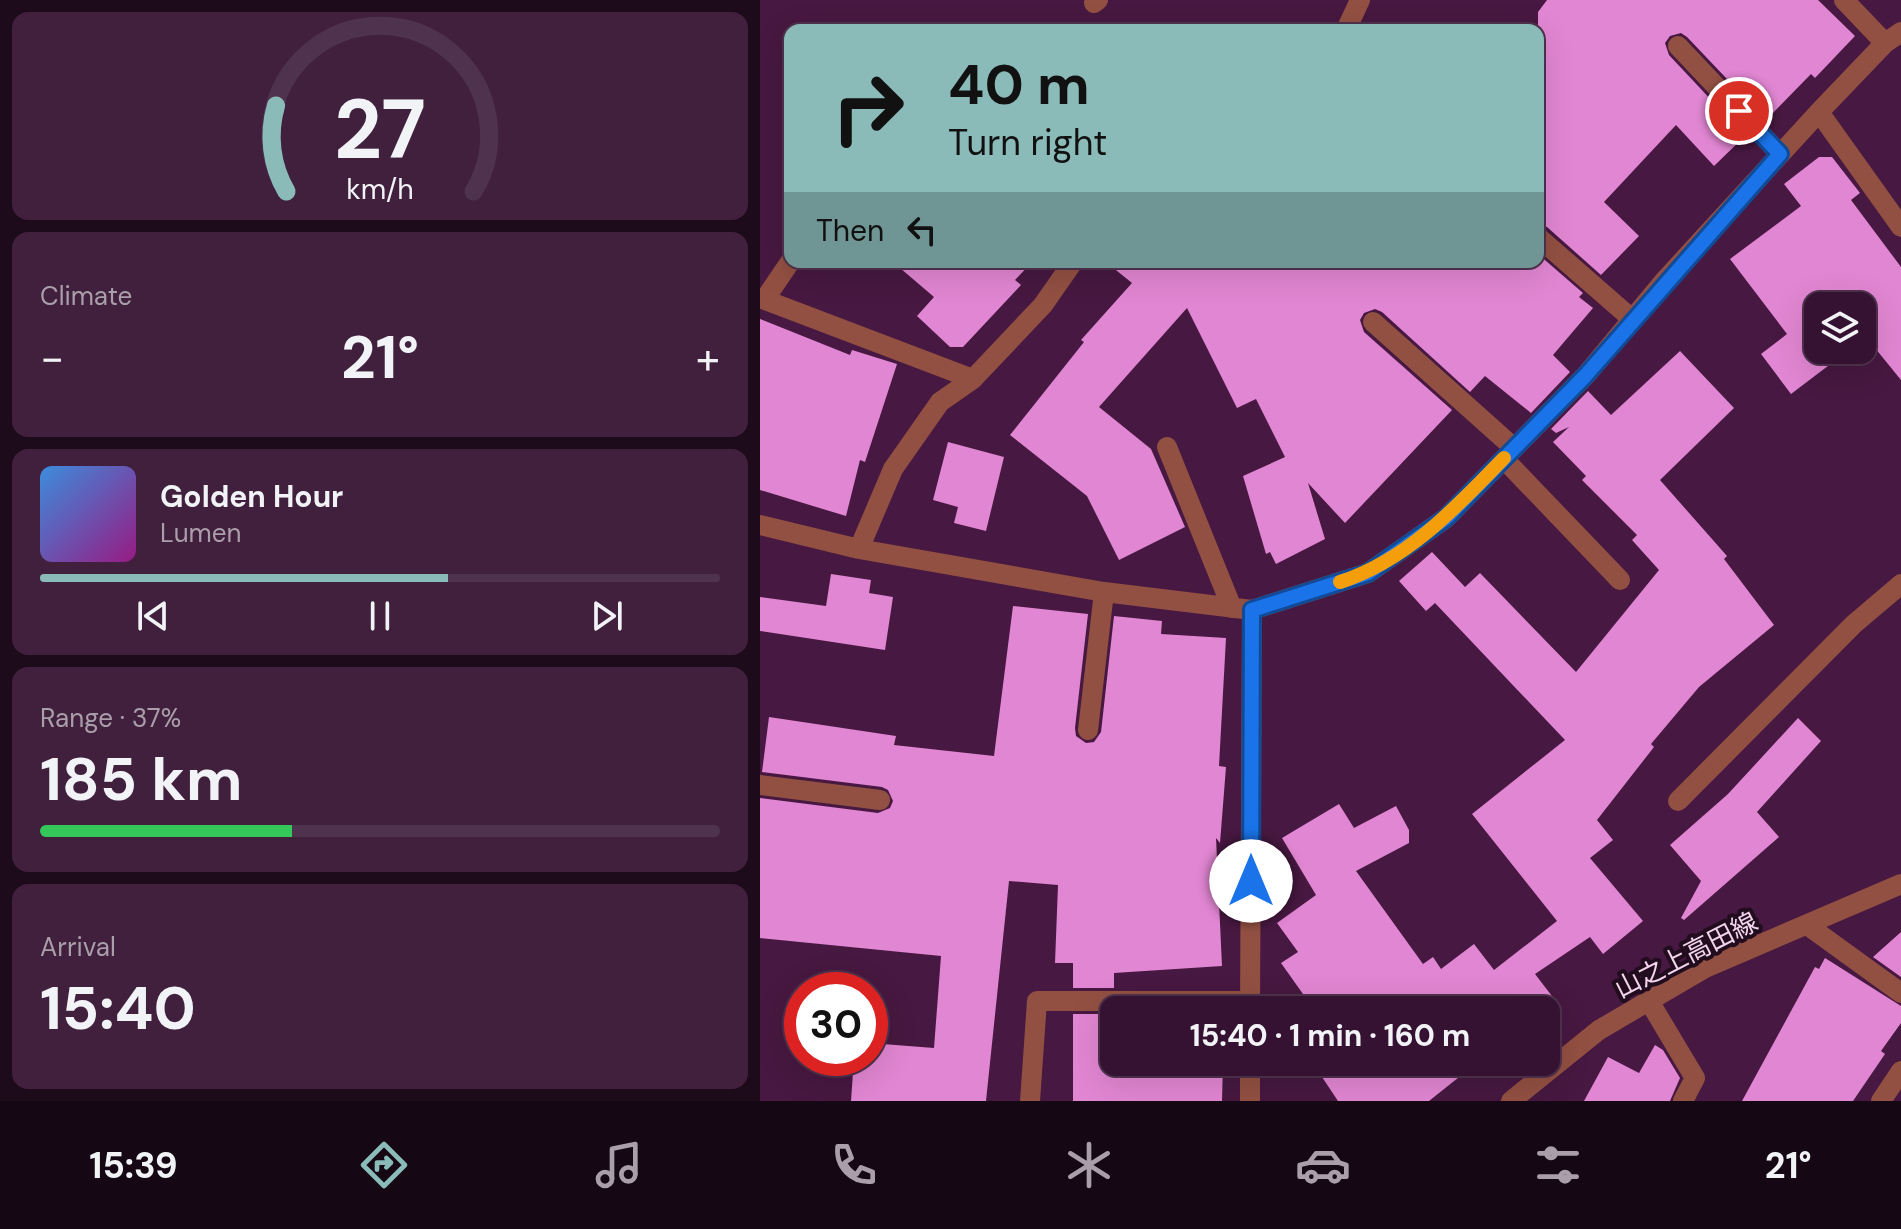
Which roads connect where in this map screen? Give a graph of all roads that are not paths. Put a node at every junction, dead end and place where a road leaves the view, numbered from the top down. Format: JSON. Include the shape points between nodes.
{"nodes":[{"id":1,"x":1360,"y":0,"type":"edge"},
{"id":2,"x":1844,"y":0,"type":"edge"},
{"id":3,"x":1349,"y":24,"type":"edge"},
{"id":4,"x":1893,"y":38,"type":"edge"},
{"id":5,"x":1678,"y":46,"type":"dead end"},
{"id":6,"x":1819,"y":112,"type":"junction"},
{"id":7,"x":1780,"y":154,"type":"junction"},
{"id":8,"x":1901,"y":227,"type":"edge"},
{"id":9,"x":1544,"y":242,"type":"edge"},
{"id":10,"x":785,"y":268,"type":"edge"},
{"id":11,"x":1069,"y":268,"type":"edge"},
{"id":12,"x":762,"y":299,"type":"edge"},
{"id":13,"x":1632,"y":319,"type":"junction"},
{"id":14,"x":1373,"y":322,"type":"dead end"},
{"id":15,"x":973,"y":379,"type":"junction"},
{"id":16,"x":1167,"y":447,"type":"dead end"},
{"id":17,"x":1509,"y":453,"type":"junction"},
{"id":18,"x":760,"y":525,"type":"edge"},
{"id":19,"x":859,"y":549,"type":"junction"},
{"id":20,"x":1620,"y":580,"type":"dead end"},
{"id":21,"x":1901,"y":584,"type":"edge"},
{"id":22,"x":1104,"y":592,"type":"junction"},
{"id":23,"x":1242,"y":609,"type":"junction"},
{"id":24,"x":1088,"y":730,"type":"dead end"},
{"id":25,"x":760,"y":785,"type":"edge"},
{"id":26,"x":880,"y":800,"type":"dead end"},
{"id":27,"x":1678,"y":801,"type":"dead end"},
{"id":28,"x":1901,"y":884,"type":"edge"},
{"id":29,"x":1807,"y":925,"type":"junction"},
{"id":30,"x":1901,"y":993,"type":"edge"},
{"id":31,"x":1250,"y":996,"type":"edge"},
{"id":32,"x":1649,"y":1001,"type":"junction"},
{"id":33,"x":1100,"y":1002,"type":"edge"},
{"id":34,"x":1901,"y":1071,"type":"edge"},
{"id":35,"x":1250,"y":1076,"type":"edge"},
{"id":36,"x":1030,"y":1101,"type":"edge"},
{"id":37,"x":1250,"y":1101,"type":"edge"},
{"id":38,"x":1511,"y":1101,"type":"edge"},
{"id":39,"x":1683,"y":1101,"type":"edge"},
{"id":40,"x":1881,"y":1101,"type":"edge"}],
"edges":[{"from":1,"to":3,"type":"street"},
{"from":2,"to":4,"type":"street"},
{"from":4,"to":6,"type":"street"},
{"from":5,"to":7,"type":"street"},
{"from":6,"to":7,"type":"street"},
{"from":6,"to":8,"type":"street"},
{"from":7,"to":13,"type":"street"},
{"from":9,"to":13,"type":"street"},
{"from":10,"to":12,"type":"street"},
{"from":11,"to":15,"type":"street","via":[[1043,305]]},
{"from":12,"to":15,"type":"street"},
{"from":13,"to":17,"type":"street"},
{"from":14,"to":17,"type":"street"},
{"from":15,"to":19,"type":"street","via":[[940,402],[893,469]]},
{"from":16,"to":23,"type":"street"},
{"from":17,"to":20,"type":"street"},
{"from":17,"to":23,"type":"street","via":[[1446,518],[1368,573]]},
{"from":18,"to":19,"type":"street"},
{"from":19,"to":22,"type":"street"},
{"from":21,"to":27,"type":"street","via":[[1854,624]]},
{"from":22,"to":23,"type":"street"},
{"from":22,"to":24,"type":"street"},
{"from":23,"to":31,"type":"street"},
{"from":25,"to":26,"type":"street"},
{"from":28,"to":29,"type":"street","name":"山之上高田線"},
{"from":29,"to":30,"type":"street"},
{"from":29,"to":32,"type":"street","name":"山之上高田線","via":[[1705,968]]},
{"from":32,"to":38,"type":"street","name":"山之上高田線","via":[[1599,1030]]},
{"from":32,"to":39,"type":"street","via":[[1695,1078]]},
{"from":33,"to":36,"type":"street","via":[[1037,1001]]},
{"from":34,"to":40,"type":"street"},
{"from":35,"to":37,"type":"street"}]}
